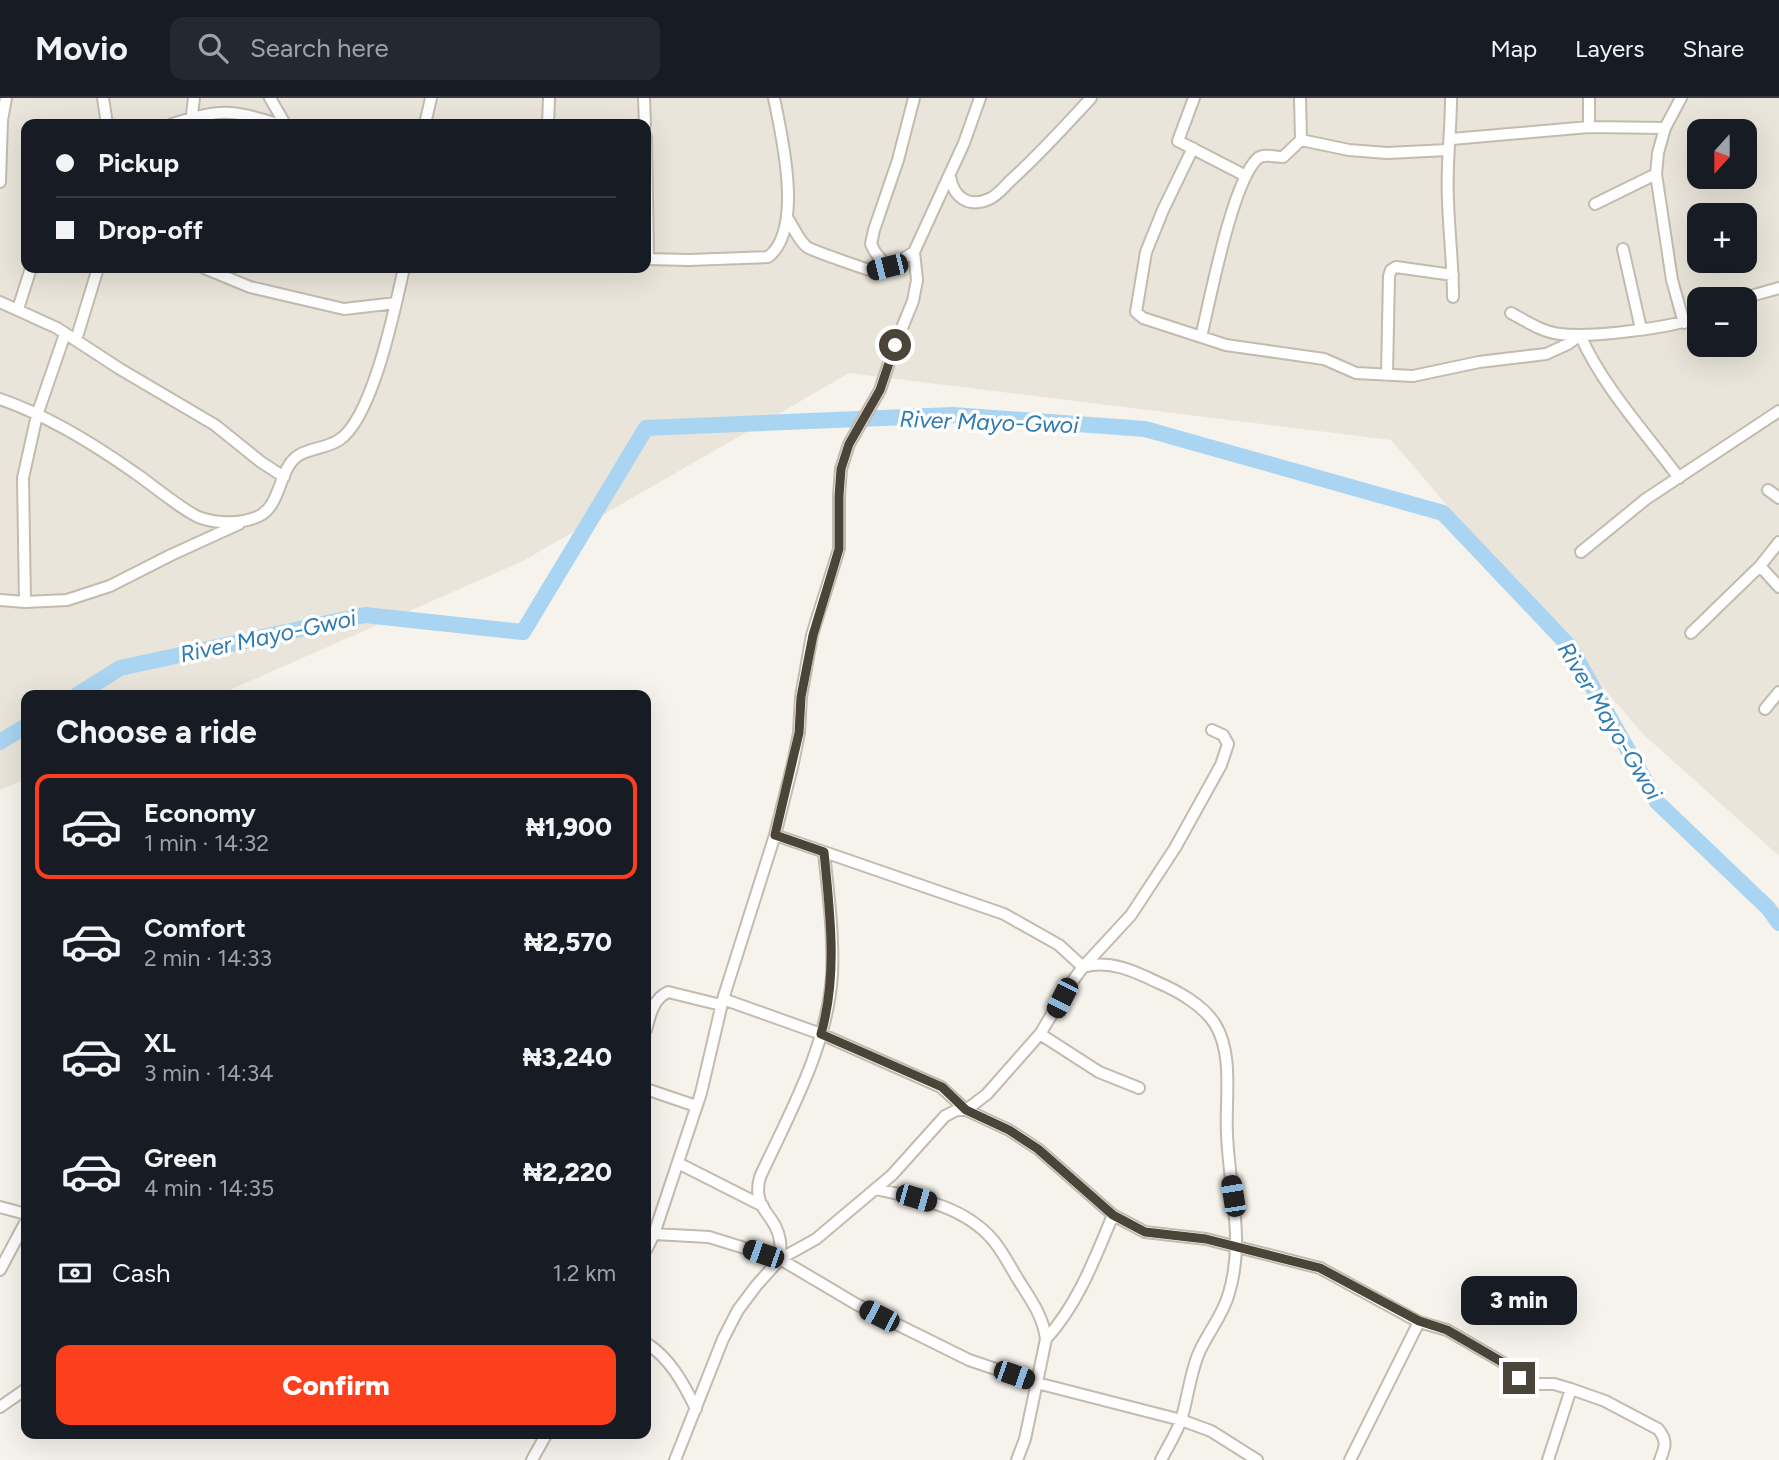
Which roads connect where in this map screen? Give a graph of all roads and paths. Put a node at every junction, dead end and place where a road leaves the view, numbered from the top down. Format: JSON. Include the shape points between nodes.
{"nodes":[{"id":1,"x":6,"y":98,"type":"edge"},
{"id":2,"x":103,"y":98,"type":"edge"},
{"id":3,"x":194,"y":98,"type":"edge"},
{"id":4,"x":271,"y":98,"type":"edge"},
{"id":5,"x":431,"y":98,"type":"edge"},
{"id":6,"x":548,"y":98,"type":"edge"},
{"id":7,"x":644,"y":98,"type":"edge"},
{"id":8,"x":774,"y":98,"type":"edge"},
{"id":9,"x":914,"y":98,"type":"edge"},
{"id":10,"x":980,"y":98,"type":"edge"},
{"id":11,"x":1091,"y":98,"type":"edge"},
{"id":12,"x":1194,"y":98,"type":"edge"},
{"id":13,"x":1300,"y":98,"type":"edge"},
{"id":14,"x":1451,"y":98,"type":"edge"},
{"id":15,"x":1589,"y":98,"type":"edge"},
{"id":16,"x":1681,"y":98,"type":"edge"},
{"id":17,"x":106,"y":119,"type":"edge"},
{"id":18,"x":191,"y":119,"type":"edge"},
{"id":19,"x":197,"y":119,"type":"edge"},
{"id":20,"x":261,"y":119,"type":"edge"},
{"id":21,"x":282,"y":119,"type":"edge"},
{"id":22,"x":426,"y":119,"type":"edge"},
{"id":23,"x":548,"y":119,"type":"edge"},
{"id":24,"x":645,"y":119,"type":"edge"},
{"id":25,"x":1589,"y":127,"type":"junction"},
{"id":26,"x":1665,"y":128,"type":"junction"},
{"id":27,"x":1301,"y":140,"type":"junction"},
{"id":28,"x":1450,"y":145,"type":"junction"},
{"id":29,"x":1193,"y":148,"type":"junction"},
{"id":30,"x":1656,"y":174,"type":"junction"},
{"id":31,"x":1245,"y":176,"type":"junction"},
{"id":32,"x":950,"y":177,"type":"junction"},
{"id":33,"x":0,"y":182,"type":"edge"},
{"id":34,"x":1595,"y":204,"type":"dead end"},
{"id":35,"x":788,"y":219,"type":"junction"},
{"id":36,"x":1623,"y":249,"type":"dead end"},
{"id":37,"x":914,"y":252,"type":"junction"},
{"id":38,"x":651,"y":259,"type":"edge"},
{"id":39,"x":887,"y":267,"type":"junction"},
{"id":40,"x":29,"y":273,"type":"edge"},
{"id":41,"x":96,"y":273,"type":"edge"},
{"id":42,"x":216,"y":273,"type":"edge"},
{"id":43,"x":403,"y":273,"type":"edge"},
{"id":44,"x":1453,"y":275,"type":"junction"},
{"id":45,"x":1779,"y":288,"type":"edge"},
{"id":46,"x":1757,"y":294,"type":"edge"},
{"id":47,"x":1452,"y":297,"type":"dead end"},
{"id":48,"x":0,"y":302,"type":"edge"},
{"id":49,"x":396,"y":303,"type":"junction"},
{"id":50,"x":18,"y":309,"type":"junction"},
{"id":51,"x":1511,"y":313,"type":"dead end"},
{"id":52,"x":1687,"y":322,"type":"edge"},
{"id":53,"x":1684,"y":323,"type":"junction"},
{"id":54,"x":1641,"y":328,"type":"junction"},
{"id":55,"x":65,"y":334,"type":"junction"},
{"id":56,"x":1580,"y":335,"type":"junction"},
{"id":57,"x":1201,"y":337,"type":"junction"},
{"id":58,"x":76,"y":340,"type":"junction"},
{"id":59,"x":1387,"y":375,"type":"junction"},
{"id":60,"x":0,"y":399,"type":"edge"},
{"id":61,"x":1779,"y":411,"type":"edge"},
{"id":62,"x":37,"y":415,"type":"junction"},
{"id":63,"x":284,"y":477,"type":"junction"},
{"id":64,"x":1679,"y":478,"type":"junction"},
{"id":65,"x":1768,"y":490,"type":"dead end"},
{"id":66,"x":1779,"y":498,"type":"edge"},
{"id":67,"x":245,"y":521,"type":"junction"},
{"id":68,"x":1779,"y":542,"type":"edge"},
{"id":69,"x":1581,"y":552,"type":"dead end"},
{"id":70,"x":1760,"y":566,"type":"junction"},
{"id":71,"x":1779,"y":587,"type":"edge"},
{"id":72,"x":0,"y":600,"type":"edge"},
{"id":73,"x":25,"y":602,"type":"junction"},
{"id":74,"x":1691,"y":633,"type":"dead end"},
{"id":75,"x":1779,"y":692,"type":"edge"},
{"id":76,"x":1765,"y":709,"type":"dead end"},
{"id":77,"x":1212,"y":730,"type":"dead end"},
{"id":78,"x":775,"y":835,"type":"junction"},
{"id":79,"x":824,"y":852,"type":"junction"},
{"id":80,"x":1083,"y":967,"type":"junction"},
{"id":81,"x":722,"y":1002,"type":"junction"},
{"id":82,"x":651,"y":1013,"type":"edge"},
{"id":83,"x":821,"y":1034,"type":"junction"},
{"id":84,"x":1040,"y":1034,"type":"junction"},
{"id":85,"x":1139,"y":1088,"type":"dead end"},
{"id":86,"x":651,"y":1091,"type":"edge"},
{"id":87,"x":696,"y":1107,"type":"junction"},
{"id":88,"x":966,"y":1110,"type":"junction"},
{"id":89,"x":678,"y":1163,"type":"junction"},
{"id":90,"x":876,"y":1189,"type":"junction"},
{"id":91,"x":763,"y":1206,"type":"junction"},
{"id":92,"x":0,"y":1207,"type":"edge"},
{"id":93,"x":21,"y":1213,"type":"edge"},
{"id":94,"x":1113,"y":1215,"type":"junction"},
{"id":95,"x":21,"y":1230,"type":"edge"},
{"id":96,"x":651,"y":1233,"type":"edge"},
{"id":97,"x":651,"y":1236,"type":"edge"},
{"id":98,"x":1236,"y":1248,"type":"junction"},
{"id":99,"x":780,"y":1259,"type":"junction"},
{"id":100,"x":0,"y":1270,"type":"edge"},
{"id":101,"x":1419,"y":1321,"type":"junction"},
{"id":102,"x":1046,"y":1339,"type":"junction"},
{"id":103,"x":651,"y":1348,"type":"edge"},
{"id":104,"x":1037,"y":1383,"type":"junction"},
{"id":105,"x":1572,"y":1389,"type":"junction"},
{"id":106,"x":21,"y":1393,"type":"edge"},
{"id":107,"x":0,"y":1407,"type":"edge"},
{"id":108,"x":696,"y":1409,"type":"junction"},
{"id":109,"x":1181,"y":1420,"type":"junction"},
{"id":110,"x":544,"y":1439,"type":"edge"},
{"id":111,"x":532,"y":1460,"type":"edge"},
{"id":112,"x":675,"y":1460,"type":"edge"},
{"id":113,"x":1017,"y":1460,"type":"edge"},
{"id":114,"x":1161,"y":1460,"type":"edge"},
{"id":115,"x":1257,"y":1460,"type":"edge"},
{"id":116,"x":1350,"y":1460,"type":"edge"},
{"id":117,"x":1548,"y":1460,"type":"edge"},
{"id":118,"x":1660,"y":1460,"type":"edge"}],
"edges":[{"from":1,"to":33,"type":"street"},
{"from":2,"to":17,"type":"street"},
{"from":3,"to":18,"type":"street"},
{"from":4,"to":21,"type":"street"},
{"from":5,"to":22,"type":"street"},
{"from":6,"to":23,"type":"street"},
{"from":7,"to":24,"type":"street"},
{"from":8,"to":35,"type":"street","via":[[784,147]]},
{"from":9,"to":39,"type":"street","via":[[872,237],[874,252]]},
{"from":10,"to":32,"type":"street"},
{"from":11,"to":32,"type":"street","via":[[992,198],[975,203],[961,200],[952,190]]},
{"from":12,"to":29,"type":"street","via":[[1177,137]]},
{"from":13,"to":27,"type":"street"},
{"from":14,"to":28,"type":"street"},
{"from":15,"to":25,"type":"street"},
{"from":16,"to":26,"type":"street"},
{"from":19,"to":20,"type":"street","via":[[222,111]]},
{"from":25,"to":26,"type":"street"},
{"from":25,"to":28,"type":"street"},
{"from":26,"to":30,"type":"street"},
{"from":27,"to":28,"type":"street","via":[[1387,153]]},
{"from":27,"to":31,"type":"street","via":[[1283,157],[1257,159]]},
{"from":28,"to":44,"type":"street"},
{"from":29,"to":31,"type":"street"},
{"from":29,"to":57,"type":"street","via":[[1146,252],[1136,312]]},
{"from":30,"to":34,"type":"street"},
{"from":30,"to":53,"type":"street","via":[[1672,281]]},
{"from":31,"to":57,"type":"street"},
{"from":32,"to":37,"type":"street"},
{"from":35,"to":38,"type":"street","via":[[782,241],[768,257]]},
{"from":35,"to":39,"type":"street","via":[[805,246],[817,253],[871,271]]},
{"from":36,"to":54,"type":"street"},
{"from":37,"to":39,"type":"street"},
{"from":37,"to":78,"type":"street","via":[[917,280],[913,301],[880,390],[849,444],[841,469],[839,549],[813,635],[799,733]]},
{"from":40,"to":50,"type":"street"},
{"from":41,"to":58,"type":"street"},
{"from":42,"to":49,"type":"street","via":[[250,287],[344,309]]},
{"from":43,"to":49,"type":"street"},
{"from":44,"to":47,"type":"street"},
{"from":44,"to":59,"type":"street","via":[[1391,270]]},
{"from":45,"to":46,"type":"street"},
{"from":48,"to":50,"type":"street"},
{"from":49,"to":63,"type":"street","via":[[388,341],[354,424],[341,439],[300,454]]},
{"from":50,"to":55,"type":"street"},
{"from":51,"to":56,"type":"street","via":[[1541,329]]},
{"from":52,"to":53,"type":"street"},
{"from":53,"to":54,"type":"street"},
{"from":54,"to":56,"type":"street"},
{"from":55,"to":58,"type":"street"},
{"from":55,"to":62,"type":"street"},
{"from":56,"to":59,"type":"street","via":[[1546,354],[1413,376]]},
{"from":56,"to":64,"type":"street","via":[[1608,384]]},
{"from":57,"to":59,"type":"street","via":[[1248,349],[1324,359],[1356,373]]},
{"from":58,"to":63,"type":"street","via":[[215,425]]},
{"from":60,"to":62,"type":"street"},
{"from":61,"to":64,"type":"street"},
{"from":62,"to":67,"type":"street","via":[[87,440],[199,518]]},
{"from":62,"to":73,"type":"street","via":[[23,478]]},
{"from":63,"to":67,"type":"street","via":[[262,515]]},
{"from":64,"to":69,"type":"street"},
{"from":65,"to":66,"type":"street"},
{"from":67,"to":73,"type":"street","via":[[110,586],[67,600]]},
{"from":68,"to":70,"type":"street"},
{"from":70,"to":71,"type":"street"},
{"from":70,"to":74,"type":"street"},
{"from":72,"to":73,"type":"street"},
{"from":75,"to":76,"type":"street"},
{"from":77,"to":80,"type":"street","via":[[1228,744],[1221,765],[1131,915]]},
{"from":78,"to":79,"type":"street"},
{"from":78,"to":81,"type":"street"},
{"from":79,"to":80,"type":"street","via":[[1004,914],[1059,944]]},
{"from":79,"to":83,"type":"street","via":[[833,954]]},
{"from":80,"to":84,"type":"street"},
{"from":80,"to":98,"type":"street","via":[[1126,968],[1171,988],[1214,1022],[1226,1070]]},
{"from":81,"to":82,"type":"street","via":[[668,992],[660,995]]},
{"from":81,"to":83,"type":"street"},
{"from":81,"to":87,"type":"street"},
{"from":83,"to":88,"type":"street","via":[[942,1087]]},
{"from":83,"to":91,"type":"street","via":[[811,1067],[760,1177],[757,1190]]},
{"from":84,"to":85,"type":"street","via":[[1099,1072]]},
{"from":84,"to":88,"type":"street","via":[[987,1094]]},
{"from":86,"to":87,"type":"street"},
{"from":87,"to":89,"type":"street"},
{"from":88,"to":90,"type":"street","via":[[945,1116]]},
{"from":88,"to":94,"type":"street","via":[[1038,1149]]},
{"from":89,"to":91,"type":"street"},
{"from":89,"to":96,"type":"street"},
{"from":90,"to":99,"type":"street","via":[[816,1239]]},
{"from":90,"to":102,"type":"street","via":[[941,1205],[972,1220],[993,1240],[1038,1310]]},
{"from":91,"to":99,"type":"street","via":[[780,1241]]},
{"from":92,"to":93,"type":"street"},
{"from":94,"to":98,"type":"street","via":[[1145,1232],[1206,1239]]},
{"from":94,"to":102,"type":"street","via":[[1067,1313]]},
{"from":95,"to":100,"type":"street"},
{"from":97,"to":99,"type":"street","via":[[709,1237]]},
{"from":98,"to":101,"type":"street","via":[[1320,1268]]},
{"from":98,"to":109,"type":"street","via":[[1230,1292],[1197,1357]]},
{"from":99,"to":104,"type":"street","via":[[925,1340]]},
{"from":99,"to":108,"type":"street","via":[[738,1310]]},
{"from":101,"to":105,"type":"street","via":[[1447,1330],[1502,1362],[1519,1378]]},
{"from":101,"to":116,"type":"street"},
{"from":102,"to":104,"type":"street"},
{"from":103,"to":108,"type":"street","via":[[669,1364]]},
{"from":104,"to":109,"type":"street"},
{"from":104,"to":113,"type":"street"},
{"from":105,"to":117,"type":"street"},
{"from":105,"to":118,"type":"street","via":[[1658,1429],[1665,1445]]},
{"from":106,"to":107,"type":"street"},
{"from":108,"to":112,"type":"street"},
{"from":109,"to":114,"type":"street"},
{"from":109,"to":115,"type":"street","via":[[1211,1431]]},
{"from":110,"to":111,"type":"street"}]}
